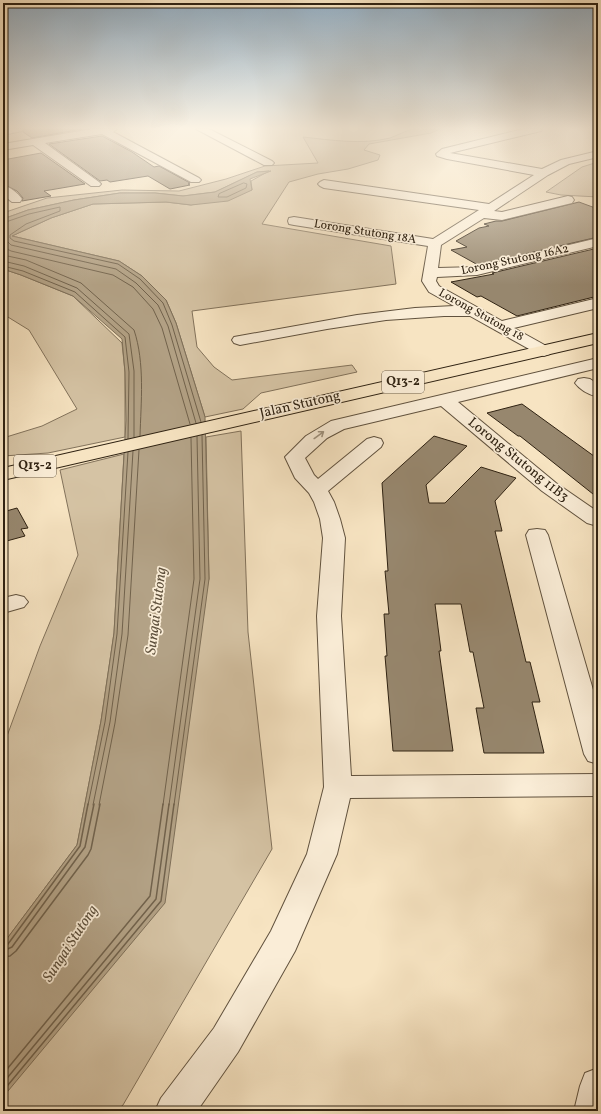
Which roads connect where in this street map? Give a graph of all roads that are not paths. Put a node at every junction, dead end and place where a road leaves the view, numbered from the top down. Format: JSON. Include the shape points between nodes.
{"nodes":[{"id":1,"x":91,"y":181,"type":"edge"},
{"id":2,"x":533,"y":181,"type":"edge"},
{"id":3,"x":95,"y":184,"type":"dead end"},
{"id":4,"x":324,"y":184,"type":"dead end"},
{"id":5,"x":3,"y":189,"type":"edge"},
{"id":6,"x":517,"y":192,"type":"junction"},
{"id":7,"x":16,"y":199,"type":"dead end"},
{"id":8,"x":486,"y":211,"type":"junction"},
{"id":9,"x":294,"y":221,"type":"dead end"},
{"id":10,"x":598,"y":242,"type":"edge"},
{"id":11,"x":435,"y":243,"type":"junction"},
{"id":12,"x":430,"y":273,"type":"junction"},
{"id":13,"x":598,"y":303,"type":"edge"},
{"id":14,"x":474,"y":311,"type":"junction"},
{"id":15,"x":502,"y":326,"type":"junction"},
{"id":16,"x":598,"y":338,"type":"edge"},
{"id":17,"x":240,"y":340,"type":"dead end"},
{"id":18,"x":544,"y":351,"type":"junction"},
{"id":19,"x":597,"y":363,"type":"edge"},
{"id":20,"x":444,"y":400,"type":"junction"},
{"id":21,"x":374,"y":443,"type":"dead end"},
{"id":22,"x":3,"y":474,"type":"edge"},
{"id":23,"x":317,"y":490,"type":"junction"},
{"id":24,"x":594,"y":519,"type":"dead end"},
{"id":25,"x":537,"y":535,"type":"dead end"},
{"id":26,"x":598,"y":754,"type":"edge"},
{"id":27,"x":598,"y":785,"type":"edge"},
{"id":28,"x":338,"y":787,"type":"junction"},
{"id":29,"x":598,"y":1086,"type":"edge"},
{"id":30,"x":174,"y":1111,"type":"edge"},
{"id":31,"x":593,"y":1111,"type":"edge"}],
"edges":[{"from":1,"to":3,"type":"street"},
{"from":2,"to":6,"type":"street"},
{"from":4,"to":8,"type":"street"},
{"from":5,"to":7,"type":"street"},
{"from":6,"to":8,"type":"street"},
{"from":6,"to":8,"type":"street","via":[[562,201],[502,216]]},
{"from":8,"to":11,"type":"street"},
{"from":9,"to":11,"type":"street","name":"Lorong Stutong 18A"},
{"from":10,"to":12,"type":"street","name":"Lorong Stutong 16A2","via":[[476,271]]},
{"from":11,"to":12,"type":"street","name":"Lorong Stutong 18"},
{"from":12,"to":14,"type":"street","name":"Lorong Stutong 18","via":[[429,281],[434,289]]},
{"from":13,"to":15,"type":"street"},
{"from":14,"to":15,"type":"street","name":"Lorong Stutong 18"},
{"from":14,"to":17,"type":"street","via":[[379,315]]},
{"from":15,"to":18,"type":"street","name":"Lorong Stutong 18"},
{"from":16,"to":18,"type":"main road","name":"Jalan Stutong","number":"Q13-2"},
{"from":18,"to":22,"type":"main road","name":"Jalan Stutong","number":"Q13-2"},
{"from":19,"to":20,"type":"street"},
{"from":20,"to":23,"type":"street","via":[[371,418],[352,433],[298,464],[305,478]]},
{"from":20,"to":24,"type":"street","name":"Lorong Stutong 11B3","via":[[549,487]]},
{"from":21,"to":23,"type":"street"},
{"from":23,"to":28,"type":"street","via":[[330,519],[334,538],[329,616]]},
{"from":25,"to":26,"type":"street"},
{"from":27,"to":28,"type":"street"},
{"from":28,"to":30,"type":"street","via":[[322,854],[283,941],[226,1040]]},
{"from":29,"to":31,"type":"street"}]}
